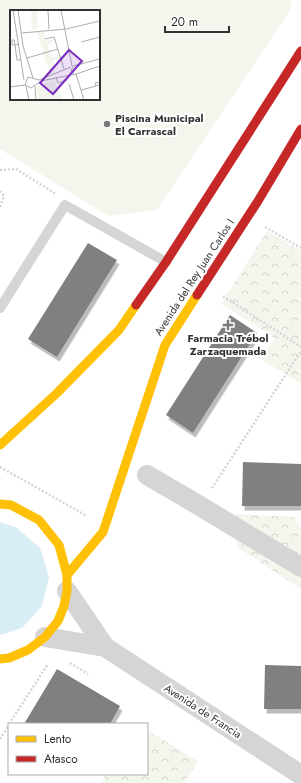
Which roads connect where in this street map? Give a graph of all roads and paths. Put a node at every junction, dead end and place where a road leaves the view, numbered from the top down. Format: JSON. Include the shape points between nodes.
{"nodes":[{"id":1,"x":301,"y":51,"type":"edge"},
{"id":2,"x":301,"y":130,"type":"edge"},
{"id":3,"x":0,"y":170,"type":"edge"},
{"id":4,"x":0,"y":192,"type":"edge"},
{"id":5,"x":56,"y":194,"type":"dead end"},
{"id":6,"x":0,"y":207,"type":"edge"},
{"id":7,"x":263,"y":226,"type":"dead end"},
{"id":8,"x":301,"y":248,"type":"edge"},
{"id":9,"x":166,"y":262,"type":"junction"},
{"id":10,"x":204,"y":284,"type":"junction"},
{"id":11,"x":0,"y":308,"type":"edge"},
{"id":12,"x":301,"y":347,"type":"edge"},
{"id":13,"x":301,"y":351,"type":"edge"},
{"id":14,"x":0,"y":445,"type":"edge"},
{"id":15,"x":0,"y":468,"type":"edge"},
{"id":16,"x":147,"y":475,"type":"dead end"},
{"id":17,"x":0,"y":504,"type":"edge"},
{"id":18,"x":200,"y":506,"type":"junction"},
{"id":19,"x":105,"y":527,"type":"junction"},
{"id":20,"x":301,"y":567,"type":"edge"},
{"id":21,"x":67,"y":583,"type":"junction"},
{"id":22,"x":45,"y":637,"type":"junction"},
{"id":23,"x":105,"y":647,"type":"junction"},
{"id":24,"x":65,"y":660,"type":"dead end"},
{"id":25,"x":52,"y":661,"type":"dead end"},
{"id":26,"x":4,"y":662,"type":"edge"},
{"id":27,"x":88,"y":674,"type":"dead end"},
{"id":28,"x":10,"y":723,"type":"edge"},
{"id":29,"x":8,"y":726,"type":"edge"},
{"id":30,"x":0,"y":739,"type":"edge"},
{"id":31,"x":301,"y":775,"type":"edge"}],
"edges":[{"from":1,"to":9,"type":"main road"},
{"from":2,"to":10,"type":"main road","name":"Avenida del Rey Juan Carlos I"},
{"from":3,"to":5,"type":"path","via":[[16,169]]},
{"from":4,"to":6,"type":"path","via":[[4,196]]},
{"from":7,"to":8,"type":"path"},
{"from":9,"to":11,"type":"lane","via":[[65,204]]},
{"from":9,"to":14,"type":"main road","via":[[119,330],[56,394]]},
{"from":10,"to":12,"type":"path"},
{"from":10,"to":19,"type":"main road","name":"Avenida del Rey Juan Carlos I","via":[[165,345]]},
{"from":13,"to":18,"type":"path"},
{"from":15,"to":19,"type":"path"},
{"from":16,"to":18,"type":"street"},
{"from":17,"to":21,"type":"main road","via":[[11,505],[39,520],[59,545]]},
{"from":18,"to":20,"type":"street"},
{"from":19,"to":21,"type":"main road","name":"Avenida del Rey Juan Carlos I"},
{"from":21,"to":22,"type":"main road","via":[[64,606],[58,621]]},
{"from":21,"to":23,"type":"street","name":"Avenida de Francia"},
{"from":22,"to":23,"type":"street","name":"Avenida de Francia"},
{"from":22,"to":26,"type":"main road","via":[[28,650]]},
{"from":23,"to":31,"type":"street","name":"Avenida de Francia"},
{"from":24,"to":27,"type":"path"},
{"from":25,"to":28,"type":"path","via":[[48,663]]},
{"from":29,"to":30,"type":"path"}]}
